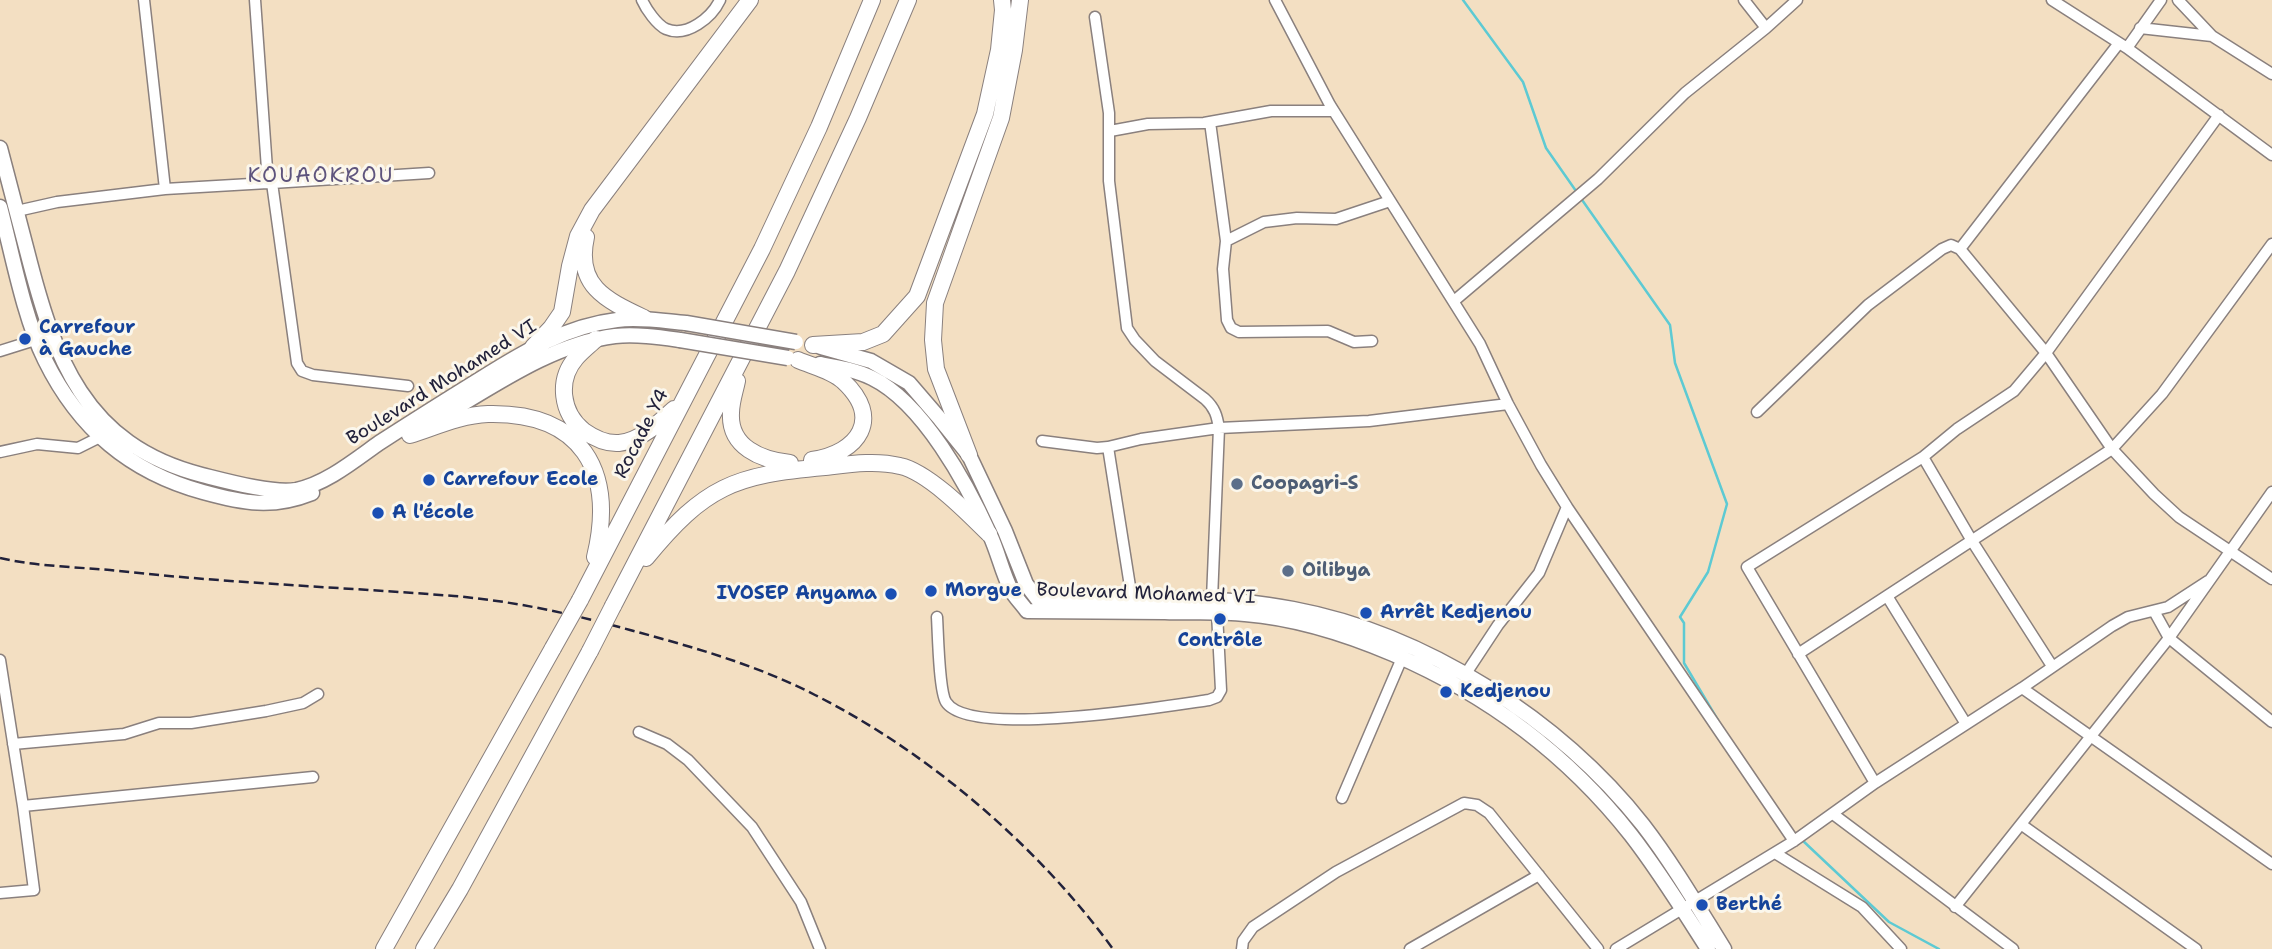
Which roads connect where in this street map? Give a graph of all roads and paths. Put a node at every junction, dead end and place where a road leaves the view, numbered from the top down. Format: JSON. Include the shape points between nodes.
{"nodes":[{"id":1,"x":144,"y":0,"type":"edge"},
{"id":2,"x":256,"y":0,"type":"edge"},
{"id":3,"x":642,"y":0,"type":"edge"},
{"id":4,"x":720,"y":0,"type":"edge"},
{"id":5,"x":750,"y":0,"type":"edge"},
{"id":6,"x":762,"y":0,"type":"edge"},
{"id":7,"x":872,"y":0,"type":"edge"},
{"id":8,"x":908,"y":0,"type":"edge"},
{"id":9,"x":1002,"y":0,"type":"edge"},
{"id":10,"x":1020,"y":0,"type":"edge"},
{"id":11,"x":1275,"y":0,"type":"edge"},
{"id":12,"x":1744,"y":0,"type":"edge"},
{"id":13,"x":1797,"y":0,"type":"edge"},
{"id":14,"x":2052,"y":0,"type":"edge"},
{"id":15,"x":2161,"y":0,"type":"edge"},
{"id":16,"x":2178,"y":0,"type":"edge"},
{"id":17,"x":1095,"y":17,"type":"dead end"},
{"id":18,"x":1766,"y":28,"type":"junction"},
{"id":19,"x":2140,"y":28,"type":"junction"},
{"id":20,"x":2212,"y":36,"type":"junction"},
{"id":21,"x":2123,"y":45,"type":"junction"},
{"id":22,"x":2272,"y":74,"type":"edge"},
{"id":23,"x":1333,"y":111,"type":"junction"},
{"id":24,"x":2219,"y":115,"type":"junction"},
{"id":25,"x":1210,"y":122,"type":"junction"},
{"id":26,"x":1110,"y":131,"type":"junction"},
{"id":27,"x":0,"y":148,"type":"edge"},
{"id":28,"x":2272,"y":155,"type":"edge"},
{"id":29,"x":429,"y":173,"type":"dead end"},
{"id":30,"x":270,"y":183,"type":"junction"},
{"id":31,"x":165,"y":189,"type":"junction"},
{"id":32,"x":1390,"y":201,"type":"junction"},
{"id":33,"x":0,"y":207,"type":"edge"},
{"id":34,"x":17,"y":211,"type":"junction"},
{"id":35,"x":1226,"y":241,"type":"junction"},
{"id":36,"x":2272,"y":244,"type":"edge"},
{"id":37,"x":1960,"y":249,"type":"junction"},
{"id":38,"x":1454,"y":302,"type":"junction"},
{"id":39,"x":644,"y":318,"type":"junction"},
{"id":40,"x":51,"y":335,"type":"junction"},
{"id":41,"x":596,"y":339,"type":"junction"},
{"id":42,"x":37,"y":341,"type":"junction"},
{"id":43,"x":1372,"y":341,"type":"dead end"},
{"id":44,"x":813,"y":345,"type":"junction"},
{"id":45,"x":533,"y":346,"type":"junction"},
{"id":46,"x":0,"y":351,"type":"edge"},
{"id":47,"x":2046,"y":352,"type":"junction"},
{"id":48,"x":793,"y":359,"type":"junction"},
{"id":49,"x":740,"y":364,"type":"junction"},
{"id":50,"x":408,"y":386,"type":"dead end"},
{"id":51,"x":684,"y":400,"type":"junction"},
{"id":52,"x":1508,"y":404,"type":"junction"},
{"id":53,"x":1757,"y":412,"type":"dead end"},
{"id":54,"x":1219,"y":428,"type":"junction"},
{"id":55,"x":410,"y":435,"type":"junction"},
{"id":56,"x":100,"y":437,"type":"junction"},
{"id":57,"x":1042,"y":441,"type":"dead end"},
{"id":58,"x":1108,"y":447,"type":"junction"},
{"id":59,"x":2112,"y":449,"type":"junction"},
{"id":60,"x":0,"y":452,"type":"edge"},
{"id":61,"x":969,"y":455,"type":"junction"},
{"id":62,"x":1923,"y":457,"type":"junction"},
{"id":63,"x":2272,"y":492,"type":"edge"},
{"id":64,"x":1567,"y":507,"type":"junction"},
{"id":65,"x":989,"y":534,"type":"junction"},
{"id":66,"x":1972,"y":541,"type":"junction"},
{"id":67,"x":2230,"y":550,"type":"junction"},
{"id":68,"x":2272,"y":579,"type":"edge"},
{"id":69,"x":590,"y":580,"type":"junction"},
{"id":70,"x":2208,"y":581,"type":"junction"},
{"id":71,"x":625,"y":585,"type":"junction"},
{"id":72,"x":1887,"y":596,"type":"junction"},
{"id":73,"x":1132,"y":599,"type":"junction"},
{"id":74,"x":1215,"y":606,"type":"junction"},
{"id":75,"x":2154,"y":611,"type":"junction"},
{"id":76,"x":937,"y":617,"type":"dead end"},
{"id":77,"x":2169,"y":638,"type":"junction"},
{"id":78,"x":1798,"y":654,"type":"junction"},
{"id":79,"x":1402,"y":659,"type":"junction"},
{"id":80,"x":0,"y":660,"type":"edge"},
{"id":81,"x":2052,"y":666,"type":"junction"},
{"id":82,"x":1465,"y":675,"type":"junction"},
{"id":83,"x":2022,"y":688,"type":"junction"},
{"id":84,"x":318,"y":694,"type":"dead end"},
{"id":85,"x":2272,"y":722,"type":"edge"},
{"id":86,"x":1966,"y":723,"type":"junction"},
{"id":87,"x":639,"y":732,"type":"dead end"},
{"id":88,"x":2090,"y":736,"type":"junction"},
{"id":89,"x":13,"y":744,"type":"junction"},
{"id":90,"x":313,"y":777,"type":"dead end"},
{"id":91,"x":1875,"y":783,"type":"junction"},
{"id":92,"x":1342,"y":798,"type":"dead end"},
{"id":93,"x":23,"y":806,"type":"junction"},
{"id":94,"x":1833,"y":814,"type":"junction"},
{"id":95,"x":2022,"y":825,"type":"junction"},
{"id":96,"x":1794,"y":841,"type":"junction"},
{"id":97,"x":1775,"y":853,"type":"junction"},
{"id":98,"x":2272,"y":864,"type":"edge"},
{"id":99,"x":1539,"y":875,"type":"junction"},
{"id":100,"x":0,"y":893,"type":"edge"},
{"id":101,"x":1689,"y":906,"type":"junction"},
{"id":102,"x":1955,"y":907,"type":"junction"},
{"id":103,"x":384,"y":949,"type":"edge"},
{"id":104,"x":424,"y":949,"type":"edge"},
{"id":105,"x":820,"y":949,"type":"edge"},
{"id":106,"x":1242,"y":949,"type":"edge"},
{"id":107,"x":1410,"y":949,"type":"edge"},
{"id":108,"x":1598,"y":949,"type":"edge"},
{"id":109,"x":1616,"y":949,"type":"edge"},
{"id":110,"x":1708,"y":949,"type":"edge"},
{"id":111,"x":1724,"y":949,"type":"edge"},
{"id":112,"x":1901,"y":949,"type":"edge"},
{"id":113,"x":2013,"y":949,"type":"edge"},
{"id":114,"x":2196,"y":949,"type":"edge"}],
"edges":[{"from":1,"to":31,"type":"street"},
{"from":2,"to":30,"type":"street"},
{"from":3,"to":4,"type":"street","via":[[664,29],[676,31],[694,27]]},
{"from":5,"to":45,"type":"highway","via":[[592,210],[578,236],[562,312]]},
{"from":6,"to":39,"type":"highway","via":[[603,207],[587,235],[585,273],[592,285],[617,306]]},
{"from":7,"to":51,"type":"highway","name":"Rocade Y4","via":[[768,236]]},
{"from":8,"to":49,"type":"highway","via":[[853,130]]},
{"from":9,"to":44,"type":"highway","via":[[999,50],[985,114],[917,296],[883,334],[863,342]]},
{"from":10,"to":61,"type":"highway","via":[[1001,118],[935,303],[936,369]]},
{"from":11,"to":23,"type":"street"},
{"from":12,"to":18,"type":"street"},
{"from":13,"to":18,"type":"street"},
{"from":14,"to":21,"type":"street"},
{"from":15,"to":19,"type":"street"},
{"from":16,"to":20,"type":"street"},
{"from":17,"to":26,"type":"street"},
{"from":18,"to":38,"type":"street","via":[[1685,93],[1598,179]]},
{"from":19,"to":20,"type":"street"},
{"from":19,"to":21,"type":"street"},
{"from":20,"to":22,"type":"street"},
{"from":21,"to":24,"type":"street"},
{"from":21,"to":37,"type":"street"},
{"from":23,"to":25,"type":"street","via":[[1259,112]]},
{"from":23,"to":32,"type":"street"},
{"from":24,"to":28,"type":"street"},
{"from":24,"to":47,"type":"street"},
{"from":25,"to":26,"type":"street","via":[[1148,124]]},
{"from":25,"to":35,"type":"street"},
{"from":26,"to":54,"type":"street","via":[[1109,181],[1128,328],[1146,352],[1214,408]]},
{"from":27,"to":34,"type":"main road","name":"Boulevard Mohamed VI"},
{"from":29,"to":30,"type":"street"},
{"from":30,"to":31,"type":"street"},
{"from":30,"to":50,"type":"street","via":[[295,355],[302,371]]},
{"from":31,"to":34,"type":"street"},
{"from":32,"to":35,"type":"street","via":[[1336,219],[1264,222]]},
{"from":32,"to":38,"type":"street"},
{"from":33,"to":42,"type":"main road","name":"Boulevard Mohamed VI"},
{"from":34,"to":40,"type":"main road","name":"Boulevard Mohamed VI"},
{"from":35,"to":43,"type":"street","via":[[1223,269],[1231,328],[1239,332],[1328,331],[1354,342]]},
{"from":36,"to":59,"type":"street","via":[[2162,394]]},
{"from":37,"to":47,"type":"street"},
{"from":37,"to":53,"type":"street","via":[[1951,245],[1942,250],[1868,305]]},
{"from":38,"to":52,"type":"street"},
{"from":39,"to":44,"type":"main road","name":"Boulevard Mohamed VI","bridge":true},
{"from":39,"to":45,"type":"main road","name":"Boulevard Mohamed VI","via":[[601,323]]},
{"from":40,"to":42,"type":"street"},
{"from":40,"to":45,"type":"main road","name":"Boulevard Mohamed VI","via":[[82,394],[132,445],[194,473],[296,490],[336,472]]},
{"from":41,"to":48,"type":"main road","name":"Boulevard Mohamed VI","bridge":true,"via":[[645,336]]},
{"from":41,"to":51,"type":"highway","via":[[575,359],[564,394],[566,411],[597,440],[618,443],[637,437]]},
{"from":41,"to":55,"type":"main road","name":"Boulevard Mohamed VI","via":[[558,350]]},
{"from":42,"to":46,"type":"street"},
{"from":42,"to":56,"type":"main road","name":"Boulevard Mohamed VI","via":[[74,408]]},
{"from":44,"to":61,"type":"main road","name":"Boulevard Mohamed VI","via":[[871,361],[909,383]]},
{"from":47,"to":59,"type":"street"},
{"from":47,"to":62,"type":"street","via":[[2014,391]]},
{"from":48,"to":49,"type":"highway","via":[[841,379],[861,402],[860,434],[846,450],[789,463],[768,461],[744,447],[733,433],[731,413]]},
{"from":48,"to":65,"type":"main road","name":"Boulevard Mohamed VI","via":[[843,368],[872,378],[892,392],[930,430]]},
{"from":49,"to":71,"type":"highway"},
{"from":51,"to":69,"type":"highway","name":"Rocade Y4"},
{"from":52,"to":54,"type":"street","via":[[1369,421]]},
{"from":52,"to":64,"type":"street"},
{"from":54,"to":58,"type":"street"},
{"from":54,"to":74,"type":"street"},
{"from":55,"to":56,"type":"main road","name":"Boulevard Mohamed VI","via":[[324,488],[273,505],[212,495],[163,479],[123,457]]},
{"from":55,"to":69,"type":"highway","via":[[486,414],[524,416],[570,435],[587,456],[602,507]]},
{"from":56,"to":60,"type":"street","via":[[78,448],[37,444]]},
{"from":57,"to":58,"type":"street"},
{"from":58,"to":73,"type":"street"},
{"from":59,"to":66,"type":"street"},
{"from":59,"to":67,"type":"street","via":[[2179,517]]},
{"from":61,"to":73,"type":"main road","name":"Boulevard Mohamed VI","via":[[1026,584],[1039,601]]},
{"from":62,"to":66,"type":"street"},
{"from":62,"to":78,"type":"street","via":[[1747,567]]},
{"from":63,"to":67,"type":"street"},
{"from":64,"to":82,"type":"street","via":[[1539,573]]},
{"from":64,"to":96,"type":"street"},
{"from":65,"to":71,"type":"highway","via":[[936,485],[902,466],[870,463],[773,472],[732,483],[697,504]]},
{"from":65,"to":74,"type":"main road","name":"Boulevard Mohamed VI","via":[[1012,591],[1027,611]]},
{"from":66,"to":72,"type":"street"},
{"from":66,"to":81,"type":"street"},
{"from":67,"to":68,"type":"street"},
{"from":67,"to":70,"type":"street"},
{"from":69,"to":103,"type":"highway","name":"Rocade Y4","bridge":true},
{"from":70,"to":75,"type":"street"},
{"from":70,"to":77,"type":"street"},
{"from":71,"to":104,"type":"highway","bridge":true},
{"from":72,"to":78,"type":"street"},
{"from":72,"to":86,"type":"street"},
{"from":73,"to":74,"type":"main road","name":"Boulevard Mohamed VI"},
{"from":74,"to":76,"type":"street","via":[[1221,690],[1209,701],[1014,720],[981,717],[947,704]]},
{"from":74,"to":79,"type":"main road","name":"Boulevard Mohamed VI","via":[[1360,640]]},
{"from":74,"to":82,"type":"main road","name":"Boulevard Mohamed VI","via":[[1293,609],[1330,618],[1412,648]]},
{"from":75,"to":77,"type":"street"},
{"from":75,"to":81,"type":"street","via":[[2128,617]]},
{"from":77,"to":85,"type":"street"},
{"from":77,"to":88,"type":"street"},
{"from":78,"to":91,"type":"street"},
{"from":79,"to":92,"type":"street"},
{"from":79,"to":101,"type":"main road","name":"Boulevard Mohamed VI","via":[[1485,701],[1527,732],[1596,794]]},
{"from":80,"to":89,"type":"street"},
{"from":81,"to":83,"type":"street"},
{"from":82,"to":101,"type":"main road","name":"Boulevard Mohamed VI","via":[[1536,720],[1608,784],[1643,825]]},
{"from":83,"to":86,"type":"street"},
{"from":83,"to":88,"type":"street"},
{"from":84,"to":89,"type":"street","via":[[303,703],[253,713],[159,723],[124,734]]},
{"from":86,"to":91,"type":"street"},
{"from":87,"to":105,"type":"street","via":[[688,760],[752,827],[801,902]]},
{"from":88,"to":95,"type":"street"},
{"from":88,"to":98,"type":"street"},
{"from":89,"to":93,"type":"street"},
{"from":90,"to":93,"type":"street"},
{"from":91,"to":94,"type":"street"},
{"from":93,"to":100,"type":"street","via":[[34,890]]},
{"from":94,"to":96,"type":"street"},
{"from":94,"to":102,"type":"street"},
{"from":95,"to":102,"type":"street"},
{"from":95,"to":114,"type":"street"},
{"from":96,"to":97,"type":"street"},
{"from":97,"to":101,"type":"street"},
{"from":97,"to":112,"type":"street","via":[[1862,907]]},
{"from":99,"to":106,"type":"street","via":[[1489,813],[1464,803],[1336,872],[1253,927]]},
{"from":99,"to":107,"type":"street"},
{"from":99,"to":108,"type":"street"},
{"from":101,"to":109,"type":"street"},
{"from":101,"to":110,"type":"main road","name":"Boulevard Mohamed VI"},
{"from":101,"to":111,"type":"main road","name":"Boulevard Mohamed VI"},
{"from":102,"to":113,"type":"street"}]}
